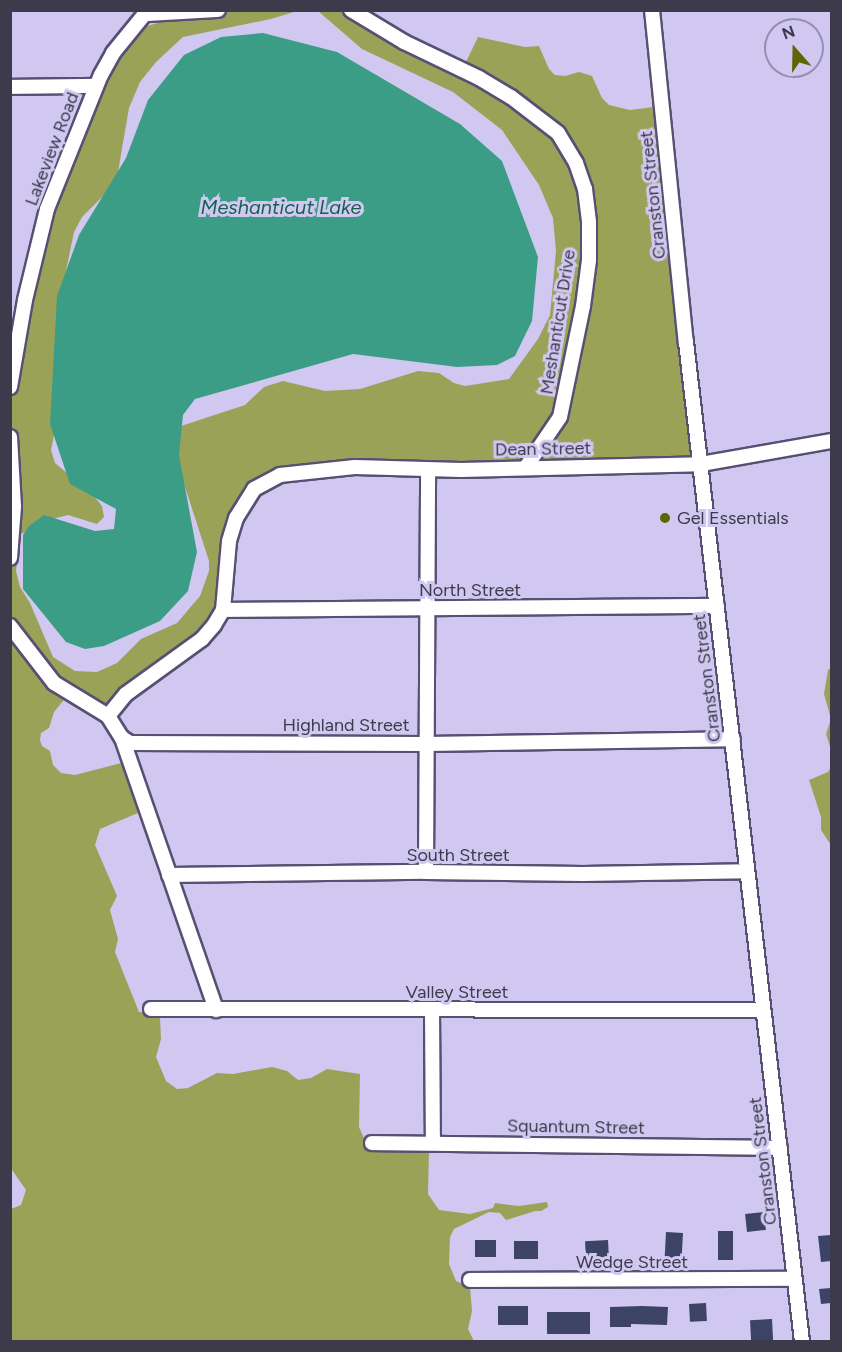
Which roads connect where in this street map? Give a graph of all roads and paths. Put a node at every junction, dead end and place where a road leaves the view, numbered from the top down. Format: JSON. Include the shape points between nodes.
{"nodes":[{"id":1,"x":218,"y":10,"type":"edge"},
{"id":2,"x":351,"y":10,"type":"edge"},
{"id":3,"x":652,"y":10,"type":"edge"},
{"id":4,"x":147,"y":12,"type":"edge"},
{"id":5,"x":96,"y":86,"type":"junction"},
{"id":6,"x":10,"y":87,"type":"edge"},
{"id":7,"x":10,"y":387,"type":"edge"},
{"id":8,"x":10,"y":437,"type":"edge"},
{"id":9,"x":831,"y":441,"type":"edge"},
{"id":10,"x":701,"y":464,"type":"junction"},
{"id":11,"x":526,"y":466,"type":"junction"},
{"id":12,"x":428,"y":470,"type":"junction"},
{"id":13,"x":10,"y":558,"type":"edge"},
{"id":14,"x":717,"y":606,"type":"junction"},
{"id":15,"x":429,"y":608,"type":"junction"},
{"id":16,"x":223,"y":610,"type":"junction"},
{"id":17,"x":10,"y":626,"type":"edge"},
{"id":18,"x":108,"y":716,"type":"junction"},
{"id":19,"x":122,"y":738,"type":"junction"},
{"id":20,"x":733,"y":739,"type":"junction"},
{"id":21,"x":426,"y":744,"type":"junction"},
{"id":22,"x":747,"y":871,"type":"junction"},
{"id":23,"x":426,"y":872,"type":"junction"},
{"id":24,"x":169,"y":875,"type":"junction"},
{"id":25,"x":151,"y":1009,"type":"dead end"},
{"id":26,"x":216,"y":1010,"type":"junction"},
{"id":27,"x":432,"y":1010,"type":"junction"},
{"id":28,"x":763,"y":1010,"type":"junction"},
{"id":29,"x":372,"y":1143,"type":"dead end"},
{"id":30,"x":432,"y":1143,"type":"junction"},
{"id":31,"x":780,"y":1148,"type":"junction"},
{"id":32,"x":794,"y":1279,"type":"junction"},
{"id":33,"x":470,"y":1280,"type":"dead end"},
{"id":34,"x":802,"y":1341,"type":"edge"}],
"edges":[{"from":1,"to":4,"type":"street"},
{"from":2,"to":11,"type":"street","name":"Meshanticut Drive","via":[[512,97],[558,133],[576,163],[587,204],[589,241],[579,327],[560,417]]},
{"from":3,"to":10,"type":"street","name":"Cranston Street"},
{"from":4,"to":5,"type":"street","name":"Lakeview Road","via":[[113,53]]},
{"from":5,"to":6,"type":"street"},
{"from":5,"to":7,"type":"street","name":"Lakeview Road","via":[[42,224]]},
{"from":8,"to":13,"type":"street","via":[[14,507]]},
{"from":9,"to":10,"type":"street","name":"Dean Street"},
{"from":10,"to":11,"type":"street","name":"Dean Street"},
{"from":10,"to":14,"type":"street","name":"Cranston Street"},
{"from":11,"to":12,"type":"street","name":"Dean Street"},
{"from":12,"to":15,"type":"street"},
{"from":12,"to":16,"type":"street","name":"Dean Street","via":[[355,467],[289,473],[257,487],[241,507],[229,541]]},
{"from":14,"to":15,"type":"street","name":"North Street"},
{"from":14,"to":20,"type":"street","name":"Cranston Street"},
{"from":15,"to":16,"type":"street","name":"North Street"},
{"from":15,"to":21,"type":"street"},
{"from":16,"to":18,"type":"street","via":[[202,639],[126,694]]},
{"from":17,"to":18,"type":"street","via":[[54,683]]},
{"from":18,"to":19,"type":"street"},
{"from":19,"to":21,"type":"street","name":"Highland Street","via":[[130,743]]},
{"from":19,"to":24,"type":"street"},
{"from":20,"to":21,"type":"street","name":"Highland Street"},
{"from":20,"to":22,"type":"street","name":"Cranston Street"},
{"from":21,"to":23,"type":"street"},
{"from":22,"to":23,"type":"street","name":"South Street"},
{"from":22,"to":28,"type":"street","name":"Cranston Street"},
{"from":23,"to":24,"type":"street","name":"South Street"},
{"from":24,"to":26,"type":"street"},
{"from":25,"to":26,"type":"street","name":"Valley Street"},
{"from":26,"to":27,"type":"street","name":"Valley Street"},
{"from":27,"to":28,"type":"street","name":"Valley Street"},
{"from":27,"to":30,"type":"street"},
{"from":28,"to":31,"type":"street","name":"Cranston Street"},
{"from":29,"to":30,"type":"street","name":"Squantum Street"},
{"from":30,"to":31,"type":"street","name":"Squantum Street"},
{"from":31,"to":32,"type":"street","name":"Cranston Street"},
{"from":32,"to":33,"type":"street","name":"Wedge Street"},
{"from":32,"to":34,"type":"street","name":"Cranston Street"}]}
